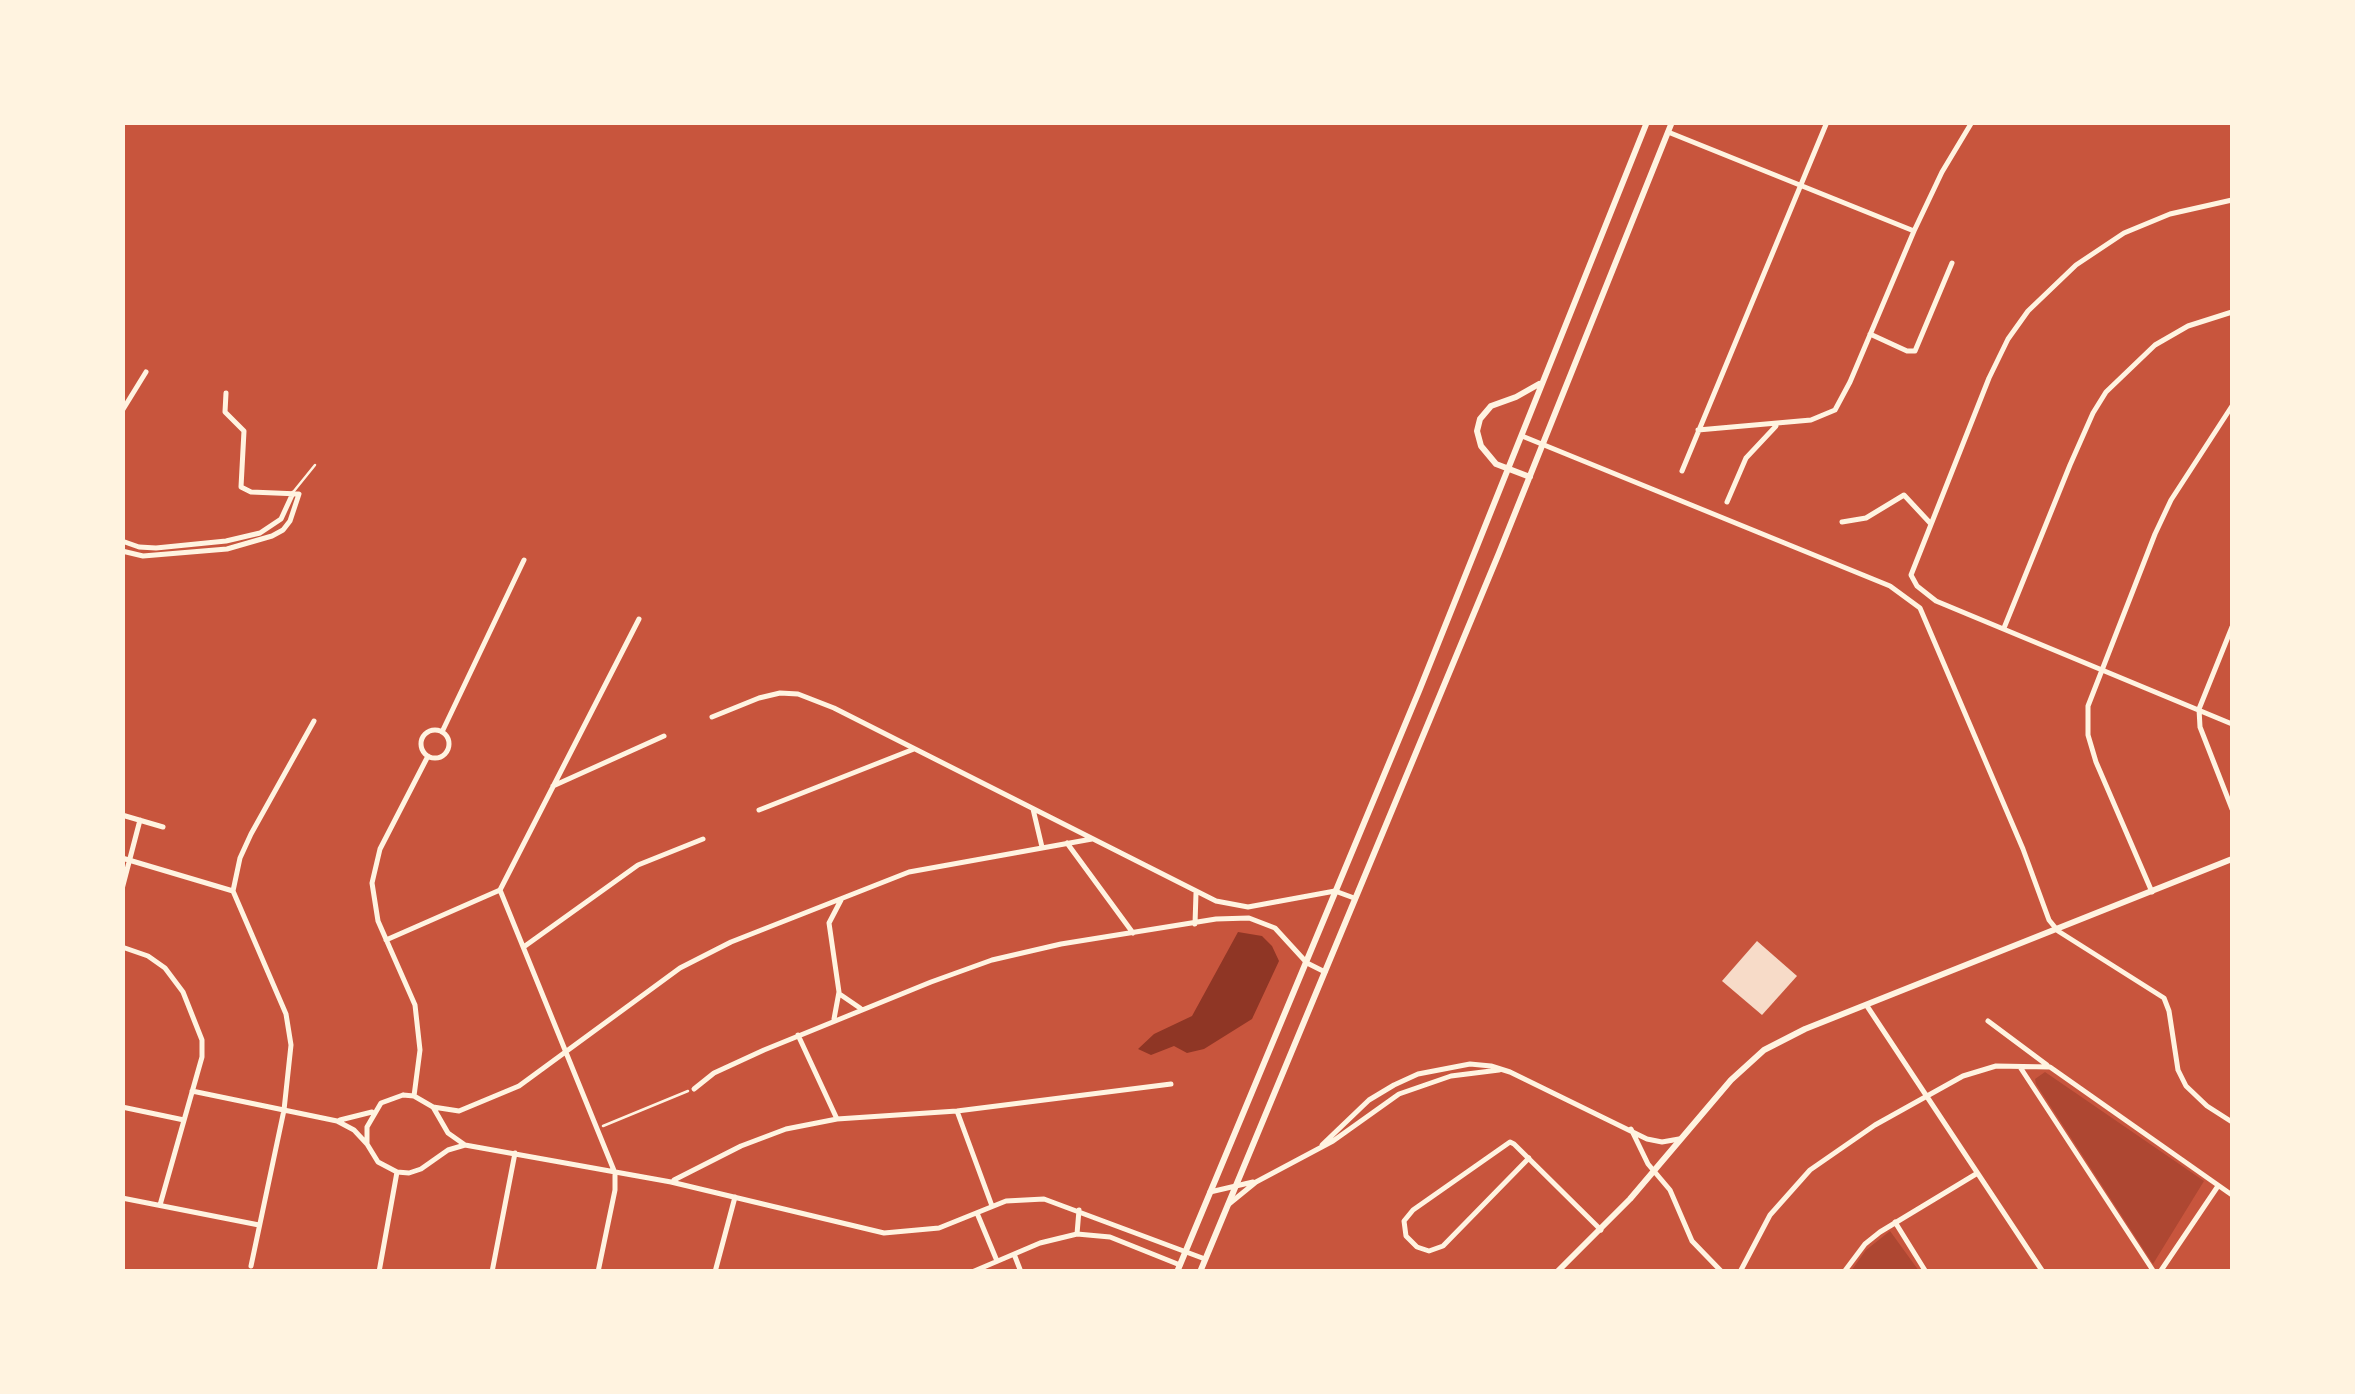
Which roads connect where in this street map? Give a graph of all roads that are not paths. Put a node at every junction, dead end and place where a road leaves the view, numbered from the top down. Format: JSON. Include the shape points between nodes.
{"nodes":[{"id":1,"x":1647,"y":122,"type":"edge"},
{"id":2,"x":1672,"y":122,"type":"edge"},
{"id":3,"x":1826,"y":122,"type":"edge"},
{"id":4,"x":1972,"y":122,"type":"edge"},
{"id":5,"x":1668,"y":132,"type":"junction"},
{"id":6,"x":1799,"y":186,"type":"junction"},
{"id":7,"x":2232,"y":200,"type":"edge"},
{"id":8,"x":1914,"y":231,"type":"junction"},
{"id":9,"x":1952,"y":263,"type":"dead end"},
{"id":10,"x":2232,"y":312,"type":"edge"},
{"id":11,"x":1870,"y":334,"type":"junction"},
{"id":12,"x":146,"y":372,"type":"dead end"},
{"id":13,"x":1540,"y":383,"type":"junction"},
{"id":14,"x":226,"y":392,"type":"dead end"},
{"id":15,"x":2232,"y":406,"type":"edge"},
{"id":16,"x":122,"y":411,"type":"edge"},
{"id":17,"x":1778,"y":424,"type":"junction"},
{"id":18,"x":1698,"y":430,"type":"junction"},
{"id":19,"x":1520,"y":435,"type":"junction"},
{"id":20,"x":1542,"y":444,"type":"junction"},
{"id":21,"x":315,"y":465,"type":"dead end"},
{"id":22,"x":1507,"y":470,"type":"junction"},
{"id":23,"x":1682,"y":470,"type":"dead end"},
{"id":24,"x":1530,"y":477,"type":"junction"},
{"id":25,"x":296,"y":494,"type":"junction"},
{"id":26,"x":1728,"y":502,"type":"dead end"},
{"id":27,"x":1842,"y":522,"type":"dead end"},
{"id":28,"x":276,"y":524,"type":"junction"},
{"id":29,"x":1931,"y":524,"type":"junction"},
{"id":30,"x":283,"y":530,"type":"junction"},
{"id":31,"x":122,"y":541,"type":"edge"},
{"id":32,"x":122,"y":550,"type":"edge"},
{"id":33,"x":524,"y":560,"type":"dead end"},
{"id":34,"x":639,"y":619,"type":"dead end"},
{"id":35,"x":2232,"y":627,"type":"edge"},
{"id":36,"x":2004,"y":628,"type":"junction"},
{"id":37,"x":2100,"y":668,"type":"junction"},
{"id":38,"x":2199,"y":708,"type":"junction"},
{"id":39,"x":712,"y":717,"type":"dead end"},
{"id":40,"x":314,"y":721,"type":"dead end"},
{"id":41,"x":2232,"y":724,"type":"edge"},
{"id":42,"x":442,"y":732,"type":"junction"},
{"id":43,"x":664,"y":736,"type":"dead end"},
{"id":44,"x":914,"y":749,"type":"junction"},
{"id":45,"x":428,"y":756,"type":"junction"},
{"id":46,"x":550,"y":788,"type":"junction"},
{"id":47,"x":1032,"y":809,"type":"junction"},
{"id":48,"x":2232,"y":809,"type":"edge"},
{"id":49,"x":758,"y":810,"type":"dead end"},
{"id":50,"x":122,"y":815,"type":"edge"},
{"id":51,"x":140,"y":820,"type":"junction"},
{"id":52,"x":163,"y":826,"type":"dead end"},
{"id":53,"x":703,"y":839,"type":"dead end"},
{"id":54,"x":1092,"y":839,"type":"junction"},
{"id":55,"x":1067,"y":843,"type":"junction"},
{"id":56,"x":1042,"y":847,"type":"junction"},
{"id":57,"x":2232,"y":859,"type":"edge"},
{"id":58,"x":126,"y":860,"type":"edge"},
{"id":59,"x":122,"y":889,"type":"edge"},
{"id":60,"x":500,"y":890,"type":"junction"},
{"id":61,"x":1334,"y":890,"type":"junction"},
{"id":62,"x":233,"y":891,"type":"junction"},
{"id":63,"x":1196,"y":892,"type":"junction"},
{"id":64,"x":2152,"y":892,"type":"junction"},
{"id":65,"x":844,"y":897,"type":"junction"},
{"id":66,"x":1354,"y":898,"type":"junction"},
{"id":67,"x":1194,"y":924,"type":"junction"},
{"id":68,"x":2058,"y":931,"type":"junction"},
{"id":69,"x":1134,"y":934,"type":"junction"},
{"id":70,"x":386,"y":940,"type":"junction"},
{"id":71,"x":525,"y":946,"type":"junction"},
{"id":72,"x":122,"y":947,"type":"edge"},
{"id":73,"x":1307,"y":963,"type":"junction"},
{"id":74,"x":1325,"y":972,"type":"junction"},
{"id":75,"x":839,"y":992,"type":"junction"},
{"id":76,"x":1867,"y":1006,"type":"junction"},
{"id":77,"x":864,"y":1009,"type":"junction"},
{"id":78,"x":1988,"y":1021,"type":"dead end"},
{"id":79,"x":832,"y":1022,"type":"junction"},
{"id":80,"x":798,"y":1036,"type":"junction"},
{"id":81,"x":567,"y":1052,"type":"junction"},
{"id":82,"x":2020,"y":1067,"type":"junction"},
{"id":83,"x":2050,"y":1067,"type":"junction"},
{"id":84,"x":1171,"y":1084,"type":"dead end"},
{"id":85,"x":694,"y":1089,"type":"road end"},
{"id":86,"x":192,"y":1091,"type":"junction"},
{"id":87,"x":414,"y":1096,"type":"junction"},
{"id":88,"x":1925,"y":1097,"type":"junction"},
{"id":89,"x":122,"y":1107,"type":"edge"},
{"id":90,"x":433,"y":1107,"type":"junction"},
{"id":91,"x":284,"y":1110,"type":"junction"},
{"id":92,"x":374,"y":1111,"type":"junction"},
{"id":93,"x":958,"y":1111,"type":"junction"},
{"id":94,"x":837,"y":1118,"type":"junction"},
{"id":95,"x":184,"y":1120,"type":"junction"},
{"id":96,"x":337,"y":1121,"type":"junction"},
{"id":97,"x":2232,"y":1122,"type":"edge"},
{"id":98,"x":1631,"y":1129,"type":"junction"},
{"id":99,"x":1679,"y":1140,"type":"junction"},
{"id":100,"x":367,"y":1144,"type":"junction"},
{"id":101,"x":465,"y":1145,"type":"junction"},
{"id":102,"x":515,"y":1153,"type":"junction"},
{"id":103,"x":1529,"y":1158,"type":"junction"},
{"id":104,"x":397,"y":1172,"type":"junction"},
{"id":105,"x":1654,"y":1172,"type":"junction"},
{"id":106,"x":615,"y":1173,"type":"junction"},
{"id":107,"x":1976,"y":1174,"type":"junction"},
{"id":108,"x":672,"y":1182,"type":"junction"},
{"id":109,"x":1256,"y":1182,"type":"junction"},
{"id":110,"x":1238,"y":1184,"type":"junction"},
{"id":111,"x":2218,"y":1186,"type":"junction"},
{"id":112,"x":1210,"y":1192,"type":"junction"},
{"id":113,"x":2232,"y":1195,"type":"edge"},
{"id":114,"x":122,"y":1198,"type":"edge"},
{"id":115,"x":735,"y":1198,"type":"junction"},
{"id":116,"x":1230,"y":1204,"type":"junction"},
{"id":117,"x":160,"y":1205,"type":"junction"},
{"id":118,"x":992,"y":1206,"type":"junction"},
{"id":119,"x":1079,"y":1210,"type":"junction"},
{"id":120,"x":977,"y":1213,"type":"junction"},
{"id":121,"x":1895,"y":1222,"type":"junction"},
{"id":122,"x":260,"y":1225,"type":"junction"},
{"id":123,"x":1601,"y":1230,"type":"junction"},
{"id":124,"x":1077,"y":1234,"type":"junction"},
{"id":125,"x":1185,"y":1251,"type":"junction"},
{"id":126,"x":1014,"y":1254,"type":"junction"},
{"id":127,"x":1205,"y":1259,"type":"junction"},
{"id":128,"x":997,"y":1261,"type":"junction"},
{"id":129,"x":251,"y":1266,"type":"dead end"},
{"id":130,"x":1178,"y":1268,"type":"edge"},
{"id":131,"x":379,"y":1272,"type":"edge"},
{"id":132,"x":492,"y":1272,"type":"edge"},
{"id":133,"x":598,"y":1272,"type":"edge"},
{"id":134,"x":715,"y":1272,"type":"edge"},
{"id":135,"x":972,"y":1272,"type":"edge"},
{"id":136,"x":1021,"y":1272,"type":"edge"},
{"id":137,"x":1200,"y":1272,"type":"edge"},
{"id":138,"x":1558,"y":1272,"type":"edge"},
{"id":139,"x":1722,"y":1272,"type":"edge"},
{"id":140,"x":1740,"y":1272,"type":"edge"},
{"id":141,"x":1844,"y":1272,"type":"edge"},
{"id":142,"x":1926,"y":1272,"type":"edge"},
{"id":143,"x":2043,"y":1272,"type":"edge"},
{"id":144,"x":2157,"y":1272,"type":"edge"}],
"edges":[{"from":1,"to":13,"type":"street"},
{"from":2,"to":5,"type":"street"},
{"from":3,"to":6,"type":"street"},
{"from":4,"to":8,"type":"street"},
{"from":5,"to":6,"type":"street"},
{"from":5,"to":20,"type":"street"},
{"from":6,"to":8,"type":"street"},
{"from":6,"to":18,"type":"street"},
{"from":7,"to":29,"type":"street","via":[[2124,233],[2076,265],[2028,311],[1989,378]]},
{"from":8,"to":11,"type":"street"},
{"from":9,"to":11,"type":"street","via":[[1915,350]]},
{"from":10,"to":36,"type":"street","via":[[2154,345],[2106,392]]},
{"from":11,"to":17,"type":"street","via":[[1834,410]]},
{"from":12,"to":16,"type":"street"},
{"from":13,"to":19,"type":"street"},
{"from":13,"to":22,"type":"street","via":[[1480,419],[1480,446]]},
{"from":14,"to":25,"type":"street","via":[[225,412],[244,431],[241,487]]},
{"from":15,"to":37,"type":"street","via":[[2171,500]]},
{"from":17,"to":18,"type":"street"},
{"from":17,"to":26,"type":"street","via":[[1746,458]]},
{"from":18,"to":23,"type":"street"},
{"from":19,"to":20,"type":"street"},
{"from":19,"to":22,"type":"street"},
{"from":20,"to":24,"type":"street"},
{"from":20,"to":68,"type":"street","via":[[1910,598],[1925,618]]},
{"from":21,"to":25,"type":"lane"},
{"from":22,"to":24,"type":"street"},
{"from":22,"to":61,"type":"street"},
{"from":24,"to":66,"type":"street"},
{"from":25,"to":28,"type":"street"},
{"from":25,"to":30,"type":"street"},
{"from":27,"to":29,"type":"street","via":[[1866,518],[1904,496]]},
{"from":28,"to":30,"type":"street"},
{"from":28,"to":31,"type":"street","via":[[226,541],[156,548]]},
{"from":29,"to":36,"type":"street","via":[[1912,581],[1936,600]]},
{"from":30,"to":32,"type":"street","via":[[227,549],[143,556]]},
{"from":33,"to":42,"type":"street"},
{"from":34,"to":46,"type":"street"},
{"from":35,"to":38,"type":"street"},
{"from":36,"to":37,"type":"street"},
{"from":37,"to":38,"type":"street"},
{"from":37,"to":64,"type":"street","via":[[2088,706],[2088,735]]},
{"from":38,"to":41,"type":"street"},
{"from":38,"to":48,"type":"street","via":[[2200,728]]},
{"from":39,"to":44,"type":"street","via":[[760,698],[798,694]]},
{"from":40,"to":62,"type":"street","via":[[250,834]]},
{"from":42,"to":45,"type":"street","via":[[447,751]]},
{"from":42,"to":45,"type":"street","via":[[423,736]]},
{"from":43,"to":46,"type":"street"},
{"from":44,"to":47,"type":"street"},
{"from":44,"to":49,"type":"street"},
{"from":45,"to":70,"type":"street","via":[[373,869],[372,898]]},
{"from":46,"to":60,"type":"street"},
{"from":47,"to":54,"type":"street"},
{"from":47,"to":56,"type":"street"},
{"from":50,"to":51,"type":"street"},
{"from":51,"to":52,"type":"street"},
{"from":51,"to":58,"type":"street"},
{"from":53,"to":71,"type":"street","via":[[638,865]]},
{"from":54,"to":55,"type":"street"},
{"from":54,"to":63,"type":"street"},
{"from":55,"to":56,"type":"street"},
{"from":55,"to":69,"type":"street"},
{"from":56,"to":65,"type":"street","via":[[909,872]]},
{"from":57,"to":64,"type":"street"},
{"from":58,"to":59,"type":"street"},
{"from":58,"to":62,"type":"street"},
{"from":60,"to":70,"type":"street"},
{"from":60,"to":71,"type":"street"},
{"from":61,"to":63,"type":"street","via":[[1248,907]]},
{"from":61,"to":66,"type":"street"},
{"from":61,"to":73,"type":"street"},
{"from":62,"to":91,"type":"street","via":[[286,1014],[291,1045]]},
{"from":63,"to":67,"type":"street"},
{"from":64,"to":68,"type":"street"},
{"from":65,"to":75,"type":"street","via":[[829,923]]},
{"from":65,"to":81,"type":"street","via":[[680,968]]},
{"from":66,"to":74,"type":"street"},
{"from":67,"to":69,"type":"street"},
{"from":67,"to":73,"type":"street","via":[[1256,919],[1286,937]]},
{"from":68,"to":76,"type":"street"},
{"from":68,"to":97,"type":"street","via":[[2164,998],[2186,1086]]},
{"from":69,"to":77,"type":"street","via":[[1005,956]]},
{"from":70,"to":87,"type":"street","via":[[415,1004],[420,1050]]},
{"from":71,"to":81,"type":"street"},
{"from":72,"to":86,"type":"street","via":[[159,962],[183,992],[202,1040]]},
{"from":73,"to":74,"type":"street"},
{"from":73,"to":112,"type":"street"},
{"from":74,"to":110,"type":"street"},
{"from":75,"to":77,"type":"street"},
{"from":75,"to":79,"type":"street"},
{"from":76,"to":88,"type":"street"},
{"from":76,"to":99,"type":"street","via":[[1764,1050]]},
{"from":77,"to":79,"type":"street"},
{"from":78,"to":83,"type":"street"},
{"from":79,"to":80,"type":"street"},
{"from":80,"to":85,"type":"street","via":[[714,1073]]},
{"from":80,"to":94,"type":"street"},
{"from":81,"to":90,"type":"street","via":[[495,1098],[459,1111]]},
{"from":81,"to":106,"type":"street"},
{"from":82,"to":83,"type":"street"},
{"from":82,"to":88,"type":"street","via":[[1982,1070]]},
{"from":82,"to":144,"type":"street"},
{"from":83,"to":111,"type":"street"},
{"from":84,"to":93,"type":"street"},
{"from":86,"to":91,"type":"street"},
{"from":86,"to":95,"type":"street"},
{"from":87,"to":90,"type":"street"},
{"from":87,"to":92,"type":"street","via":[[392,1098]]},
{"from":88,"to":107,"type":"street"},
{"from":88,"to":140,"type":"street","via":[[1810,1170],[1770,1214]]},
{"from":89,"to":95,"type":"street"},
{"from":90,"to":101,"type":"street","via":[[448,1133]]},
{"from":91,"to":96,"type":"street"},
{"from":91,"to":122,"type":"street"},
{"from":92,"to":96,"type":"street"},
{"from":92,"to":100,"type":"street"},
{"from":93,"to":94,"type":"street"},
{"from":93,"to":118,"type":"street"},
{"from":94,"to":108,"type":"street","via":[[786,1128]]},
{"from":95,"to":117,"type":"street"},
{"from":96,"to":100,"type":"street"},
{"from":98,"to":99,"type":"street","via":[[1648,1139]]},
{"from":98,"to":105,"type":"street"},
{"from":98,"to":109,"type":"street","via":[[1500,1070],[1470,1064],[1418,1074],[1370,1100],[1322,1145]]},
{"from":99,"to":105,"type":"street"},
{"from":100,"to":104,"type":"street","via":[[378,1162]]},
{"from":101,"to":102,"type":"street"},
{"from":101,"to":104,"type":"street","via":[[421,1169]]},
{"from":102,"to":106,"type":"street"},
{"from":102,"to":132,"type":"street"},
{"from":103,"to":103,"type":"street","via":[[1507,1143],[1413,1210],[1404,1222],[1406,1236],[1429,1250],[1444,1246]]},
{"from":103,"to":123,"type":"street"},
{"from":104,"to":131,"type":"street"},
{"from":105,"to":123,"type":"street"},
{"from":105,"to":139,"type":"street","via":[[1670,1190],[1692,1241]]},
{"from":106,"to":108,"type":"street"},
{"from":106,"to":133,"type":"street"},
{"from":107,"to":121,"type":"street"},
{"from":107,"to":143,"type":"street"},
{"from":108,"to":115,"type":"street"},
{"from":109,"to":110,"type":"street"},
{"from":109,"to":116,"type":"street"},
{"from":110,"to":112,"type":"street"},
{"from":110,"to":116,"type":"street"},
{"from":111,"to":113,"type":"street"},
{"from":111,"to":144,"type":"street"},
{"from":112,"to":125,"type":"street"},
{"from":114,"to":117,"type":"street"},
{"from":115,"to":120,"type":"street","via":[[884,1233],[939,1228]]},
{"from":115,"to":134,"type":"street"},
{"from":116,"to":127,"type":"street"},
{"from":117,"to":122,"type":"street"},
{"from":118,"to":119,"type":"street","via":[[1030,1198]]},
{"from":118,"to":120,"type":"street"},
{"from":119,"to":124,"type":"street"},
{"from":119,"to":125,"type":"street"},
{"from":120,"to":128,"type":"street"},
{"from":121,"to":141,"type":"street","via":[[1865,1244]]},
{"from":121,"to":142,"type":"street"},
{"from":122,"to":129,"type":"street"},
{"from":123,"to":138,"type":"street"},
{"from":124,"to":126,"type":"street"},
{"from":124,"to":130,"type":"street","via":[[1110,1237]]},
{"from":125,"to":127,"type":"street"},
{"from":125,"to":130,"type":"street"},
{"from":126,"to":128,"type":"street"},
{"from":126,"to":136,"type":"street"},
{"from":127,"to":137,"type":"street"},
{"from":128,"to":135,"type":"street"}]}
